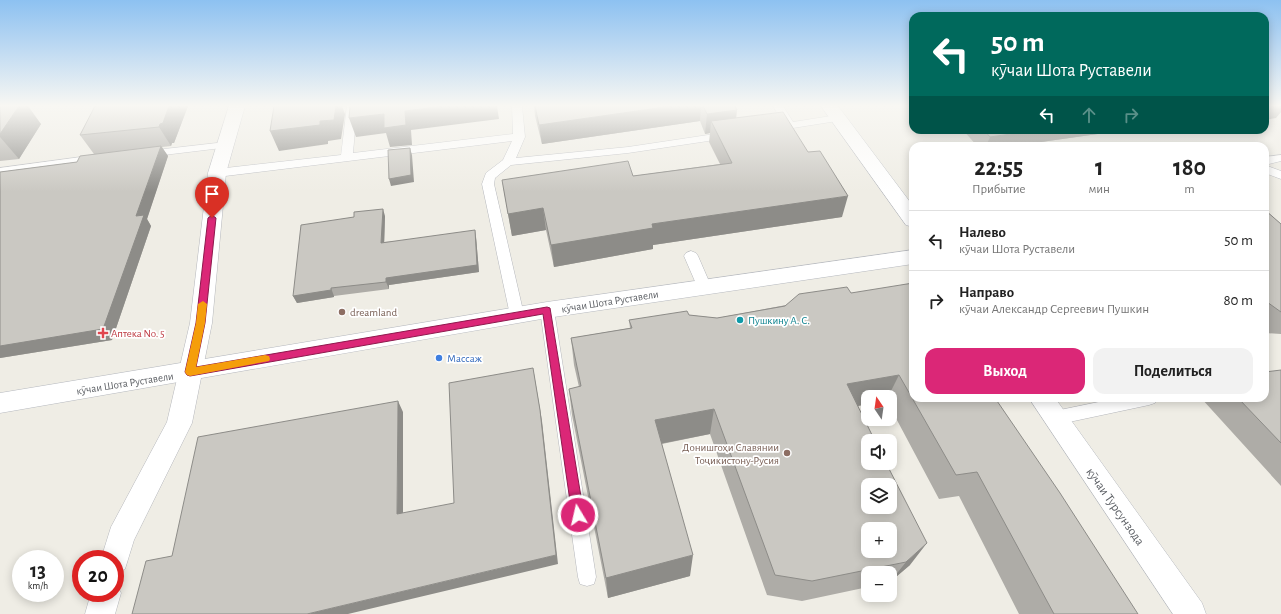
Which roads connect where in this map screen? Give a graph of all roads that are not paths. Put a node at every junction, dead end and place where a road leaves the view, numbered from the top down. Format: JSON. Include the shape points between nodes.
{"nodes":[{"id":1,"x":229,"y":135,"type":"edge"},
{"id":2,"x":349,"y":135,"type":"edge"},
{"id":3,"x":728,"y":135,"type":"edge"},
{"id":4,"x":850,"y":135,"type":"edge"},
{"id":5,"x":519,"y":137,"type":"joint"},
{"id":6,"x":226,"y":146,"type":"junction"},
{"id":7,"x":136,"y":155,"type":"edge"},
{"id":8,"x":347,"y":156,"type":"junction"},
{"id":9,"x":106,"y":158,"type":"edge"},
{"id":10,"x":1281,"y":158,"type":"edge"},
{"id":11,"x":1269,"y":160,"type":"edge"},
{"id":12,"x":508,"y":162,"type":"junction"},
{"id":13,"x":1269,"y":170,"type":"edge"},
{"id":14,"x":0,"y":172,"type":"edge"},
{"id":15,"x":217,"y":173,"type":"junction"},
{"id":16,"x":1281,"y":175,"type":"edge"},
{"id":17,"x":909,"y":215,"type":"edge"},
{"id":18,"x":691,"y":256,"type":"dead end"},
{"id":19,"x":909,"y":258,"type":"edge"},
{"id":20,"x":704,"y":286,"type":"junction"},
{"id":21,"x":547,"y":310,"type":"junction"},
{"id":22,"x":517,"y":316,"type":"junction"},
{"id":23,"x":190,"y":372,"type":"junction"},
{"id":24,"x":1108,"y":402,"type":"edge"},
{"id":25,"x":0,"y":404,"type":"edge"},
{"id":26,"x":1048,"y":408,"type":"edge"},
{"id":27,"x":118,"y":550,"type":"edge"},
{"id":28,"x":587,"y":578,"type":"dead end"},
{"id":29,"x":103,"y":602,"type":"edge"},
{"id":30,"x":100,"y":614,"type":"edge"},
{"id":31,"x":1191,"y":614,"type":"edge"}],
"edges":[{"from":1,"to":6,"type":"street"},
{"from":2,"to":8,"type":"lane"},
{"from":3,"to":12,"type":"lane","via":[[628,150]]},
{"from":4,"to":17,"type":"street"},
{"from":5,"to":8,"type":"lane"},
{"from":5,"to":12,"type":"lane"},
{"from":6,"to":7,"type":"lane"},
{"from":6,"to":15,"type":"street"},
{"from":8,"to":15,"type":"lane"},
{"from":9,"to":14,"type":"lane"},
{"from":10,"to":11,"type":"lane"},
{"from":12,"to":22,"type":"lane","via":[[490,176],[488,184]]},
{"from":13,"to":16,"type":"lane"},
{"from":15,"to":23,"type":"street","via":[[201,323]]},
{"from":18,"to":20,"type":"lane"},
{"from":19,"to":20,"type":"street","name":"кӯчаи Шота Руставели"},
{"from":20,"to":21,"type":"street","name":"кӯчаи Шота Руставели"},
{"from":21,"to":22,"type":"street","name":"кӯчаи Шота Руставели"},
{"from":21,"to":28,"type":"lane"},
{"from":22,"to":23,"type":"street","name":"кӯчаи Шота Руставели"},
{"from":23,"to":25,"type":"street","name":"кӯчаи Шота Руставели"},
{"from":23,"to":27,"type":"street","via":[[179,423],[121,538]]},
{"from":24,"to":26,"type":"lane"},
{"from":26,"to":31,"type":"street","name":"кӯчаи Турсунзода"},
{"from":29,"to":30,"type":"street"}]}
